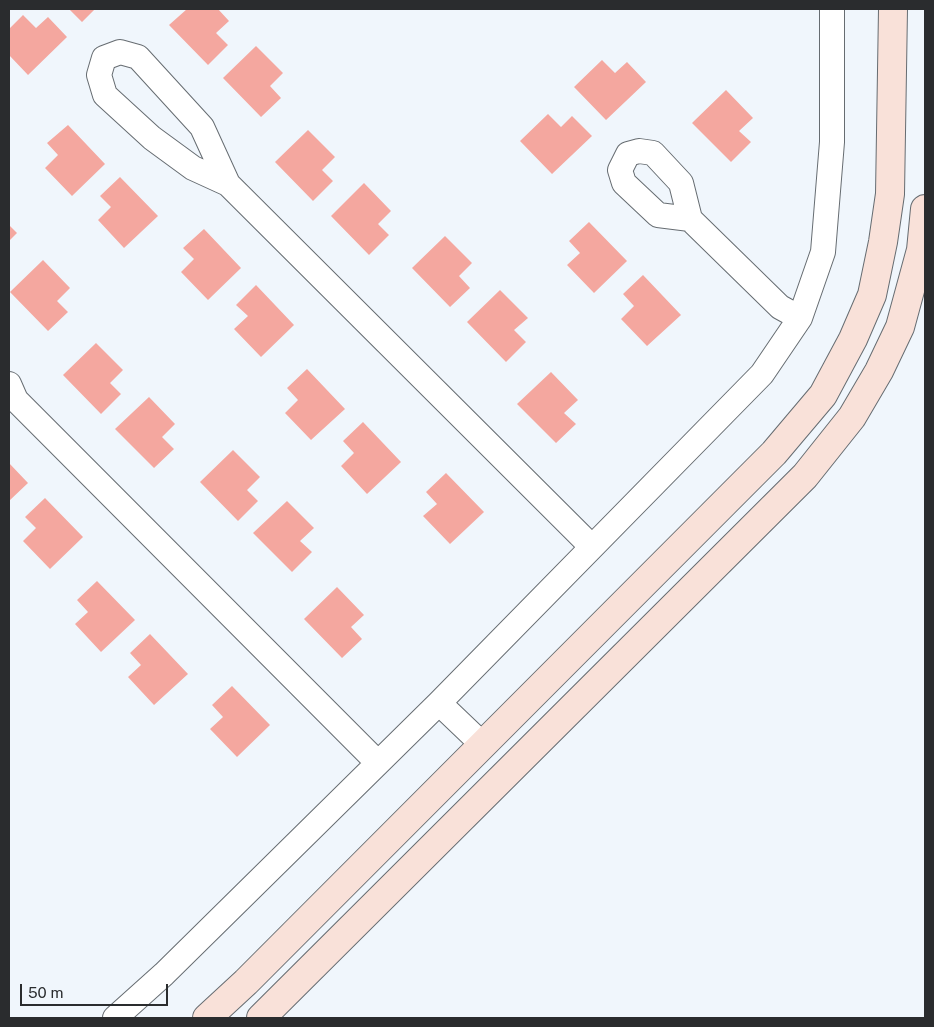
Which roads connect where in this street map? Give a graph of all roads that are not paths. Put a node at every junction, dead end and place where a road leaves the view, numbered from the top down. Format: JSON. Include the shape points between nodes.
{"nodes":[{"id":1,"x":832,"y":9,"type":"edge"},
{"id":2,"x":893,"y":9,"type":"edge"},
{"id":3,"x":228,"y":184,"type":"junction"},
{"id":4,"x":925,"y":210,"type":"edge"},
{"id":5,"x":690,"y":219,"type":"dead end"},
{"id":6,"x":800,"y":318,"type":"junction"},
{"id":7,"x":11,"y":393,"type":"edge"},
{"id":8,"x":592,"y":548,"type":"junction"},
{"id":9,"x":439,"y":703,"type":"junction"},
{"id":10,"x":483,"y":745,"type":"junction"},
{"id":11,"x":377,"y":762,"type":"junction"},
{"id":12,"x":271,"y":955,"type":"junction"},
{"id":13,"x":300,"y":980,"type":"junction"},
{"id":14,"x":115,"y":1018,"type":"edge"},
{"id":15,"x":207,"y":1018,"type":"edge"},
{"id":16,"x":261,"y":1018,"type":"edge"}],
"edges":[{"from":1,"to":6,"type":"street","via":[[832,142],[823,252]]},
{"from":2,"to":10,"type":"main road","via":[[890,194],[883,242],[872,295],[823,395],[774,453]]},
{"from":3,"to":3,"type":"street","via":[[202,128],[138,57],[120,52],[104,58],[99,75],[105,95],[152,138],[193,168]]},
{"from":3,"to":8,"type":"street"},
{"from":4,"to":13,"type":"main road","via":[[921,250],[900,326],[880,371],[852,416],[805,476]]},
{"from":5,"to":6,"type":"street","via":[[780,307]]},
{"from":6,"to":8,"type":"street","via":[[762,374]]},
{"from":7,"to":11,"type":"street"},
{"from":8,"to":9,"type":"street"},
{"from":9,"to":10,"type":"street"},
{"from":9,"to":11,"type":"street"},
{"from":10,"to":12,"type":"main road"},
{"from":11,"to":14,"type":"street","via":[[164,974]]},
{"from":12,"to":13,"type":"main road"},
{"from":12,"to":15,"type":"main road"},
{"from":13,"to":16,"type":"main road"}]}
